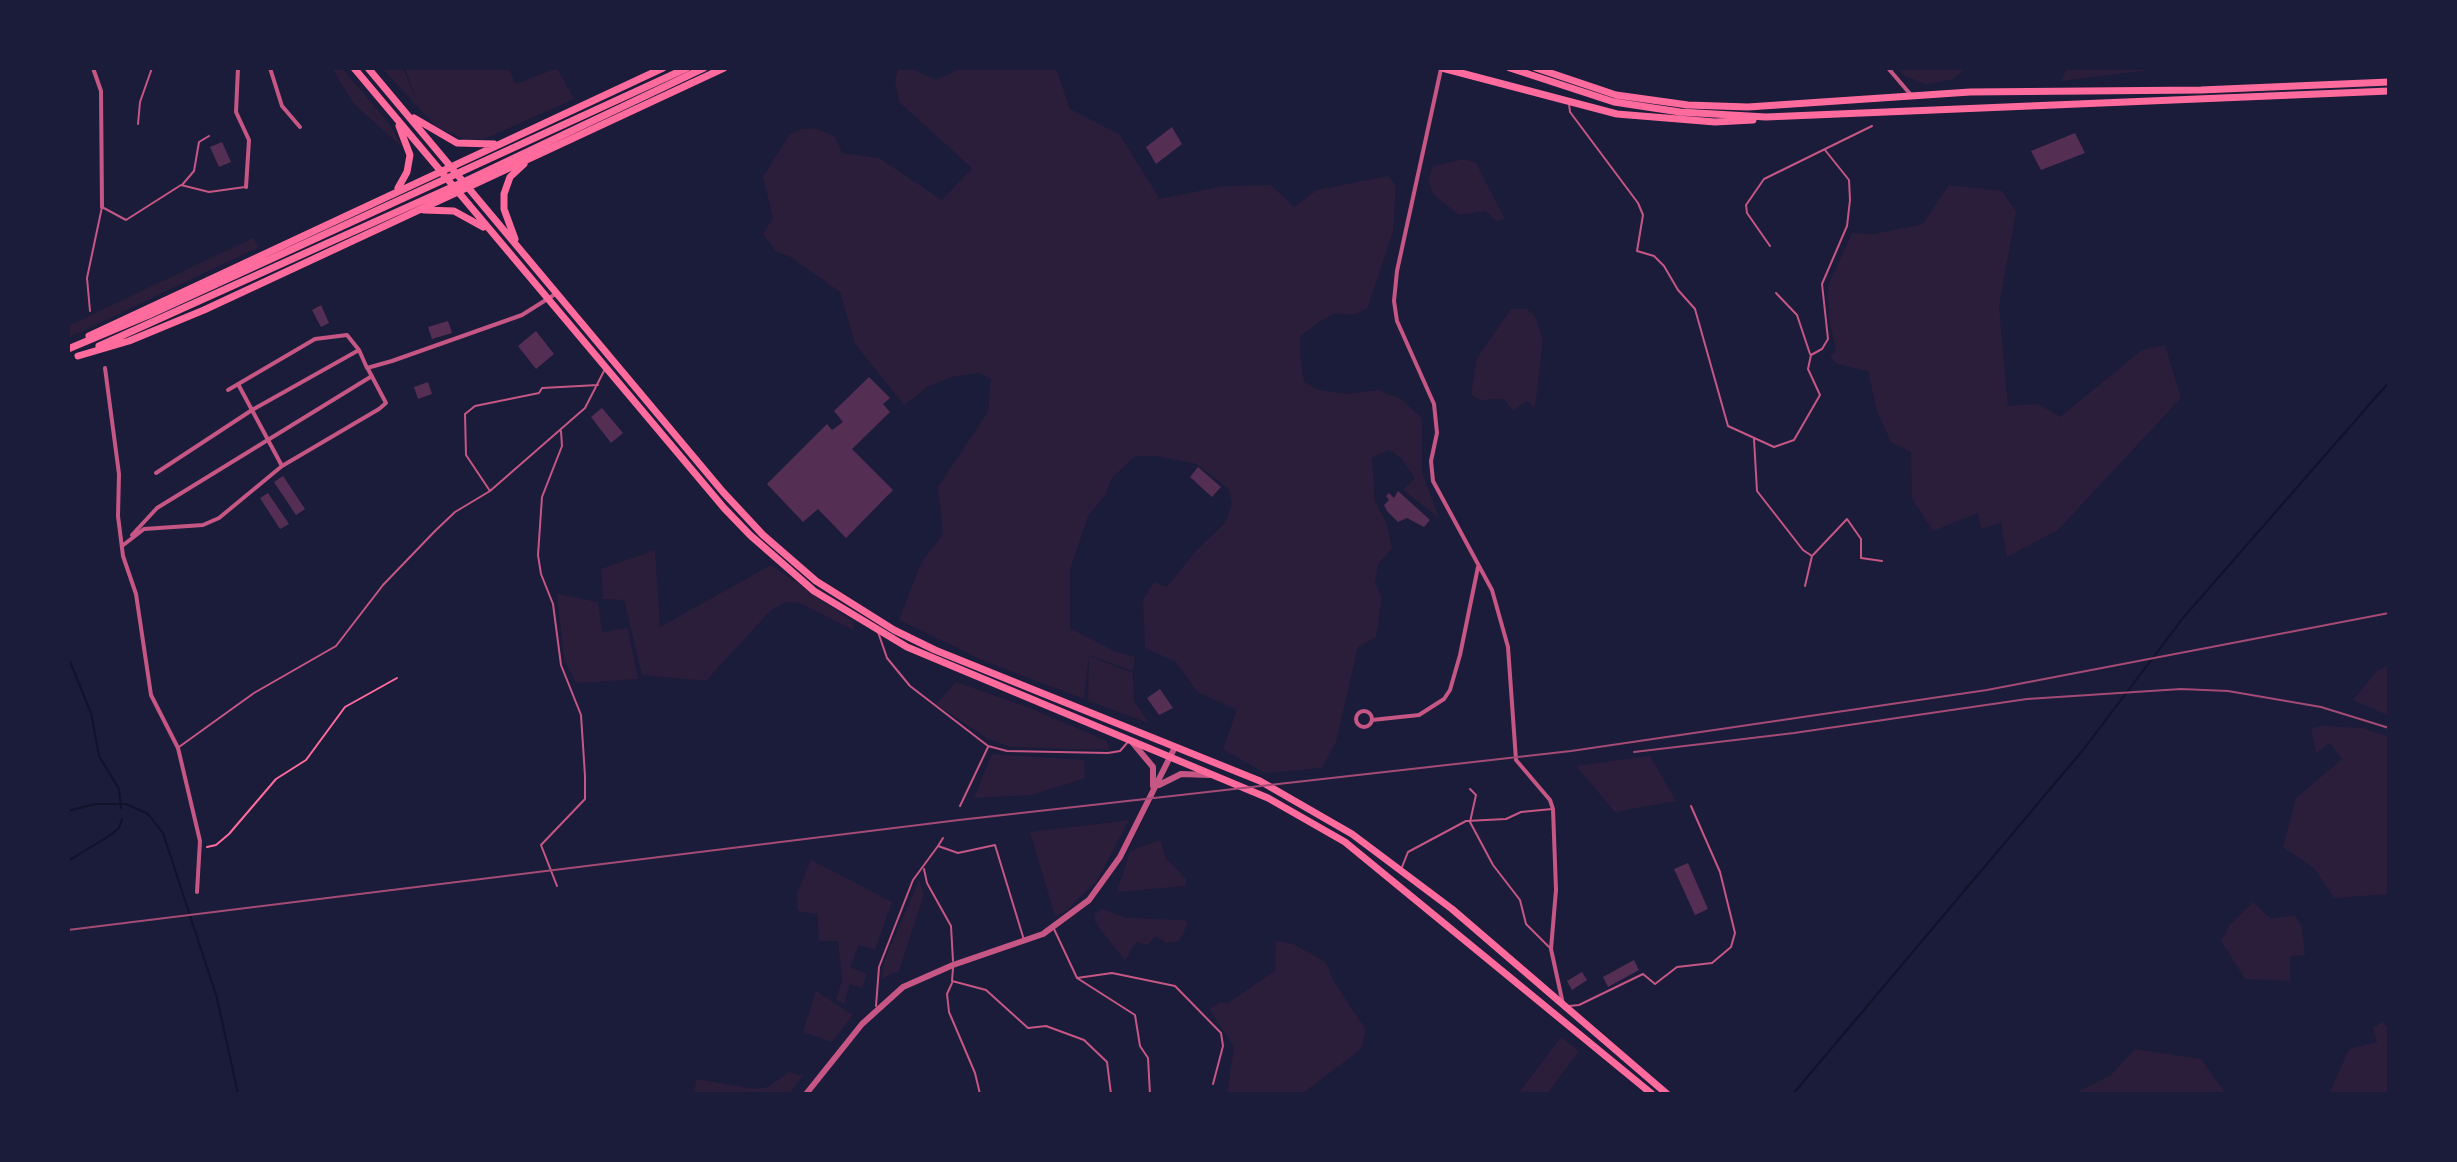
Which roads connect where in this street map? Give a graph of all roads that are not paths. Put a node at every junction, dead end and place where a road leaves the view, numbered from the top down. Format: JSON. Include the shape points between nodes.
{"nodes":[{"id":1,"x":93,"y":68,"type":"edge"},
{"id":2,"x":152,"y":68,"type":"edge"},
{"id":3,"x":238,"y":68,"type":"edge"},
{"id":4,"x":270,"y":68,"type":"edge"},
{"id":5,"x":354,"y":68,"type":"edge"},
{"id":6,"x":368,"y":68,"type":"edge"},
{"id":7,"x":663,"y":68,"type":"edge"},
{"id":8,"x":687,"y":68,"type":"edge"},
{"id":9,"x":704,"y":68,"type":"edge"},
{"id":10,"x":724,"y":68,"type":"edge"},
{"id":11,"x":1442,"y":68,"type":"edge"},
{"id":12,"x":1510,"y":68,"type":"edge"},
{"id":13,"x":1536,"y":68,"type":"edge"},
{"id":14,"x":1562,"y":68,"type":"edge"},
{"id":15,"x":1888,"y":68,"type":"edge"},
{"id":16,"x":1575,"y":81,"type":"junction"},
{"id":17,"x":2389,"y":82,"type":"edge"},
{"id":18,"x":647,"y":91,"type":"junction"},
{"id":19,"x":2389,"y":91,"type":"edge"},
{"id":20,"x":1913,"y":96,"type":"junction"},
{"id":21,"x":1569,"y":103,"type":"junction"},
{"id":22,"x":401,"y":107,"type":"junction"},
{"id":23,"x":390,"y":110,"type":"junction"},
{"id":24,"x":1766,"y":117,"type":"junction"},
{"id":25,"x":138,"y":124,"type":"dead end"},
{"id":26,"x":1872,"y":126,"type":"dead end"},
{"id":27,"x":300,"y":127,"type":"dead end"},
{"id":28,"x":209,"y":136,"type":"dead end"},
{"id":29,"x":500,"y":144,"type":"junction"},
{"id":30,"x":1825,"y":150,"type":"junction"},
{"id":31,"x":528,"y":159,"type":"junction"},
{"id":32,"x":450,"y":166,"type":"junction"},
{"id":33,"x":441,"y":170,"type":"junction"},
{"id":34,"x":181,"y":185,"type":"junction"},
{"id":35,"x":468,"y":186,"type":"junction"},
{"id":36,"x":246,"y":187,"type":"joint"},
{"id":37,"x":395,"y":191,"type":"junction"},
{"id":38,"x":458,"y":192,"type":"junction"},
{"id":39,"x":102,"y":207,"type":"junction"},
{"id":40,"x":417,"y":211,"type":"junction"},
{"id":41,"x":492,"y":232,"type":"junction"},
{"id":42,"x":517,"y":244,"type":"junction"},
{"id":43,"x":1770,"y":246,"type":"dead end"},
{"id":44,"x":264,"y":266,"type":"junction"},
{"id":45,"x":558,"y":292,"type":"junction"},
{"id":46,"x":1776,"y":293,"type":"dead end"},
{"id":47,"x":549,"y":300,"type":"junction"},
{"id":48,"x":90,"y":311,"type":"dead end"},
{"id":49,"x":68,"y":348,"type":"edge"},
{"id":50,"x":359,"y":350,"type":"junction"},
{"id":51,"x":1811,"y":355,"type":"junction"},
{"id":52,"x":78,"y":356,"type":"junction"},
{"id":53,"x":68,"y":359,"type":"edge"},
{"id":54,"x":606,"y":367,"type":"junction"},
{"id":55,"x":105,"y":368,"type":"dead end"},
{"id":56,"x":367,"y":368,"type":"junction"},
{"id":57,"x":372,"y":376,"type":"junction"},
{"id":58,"x":238,"y":384,"type":"junction"},
{"id":59,"x":599,"y":385,"type":"junction"},
{"id":60,"x":228,"y":390,"type":"dead end"},
{"id":61,"x":252,"y":410,"type":"junction"},
{"id":62,"x":561,"y":429,"type":"junction"},
{"id":63,"x":266,"y":438,"type":"junction"},
{"id":64,"x":1754,"y":438,"type":"junction"},
{"id":65,"x":282,"y":466,"type":"junction"},
{"id":66,"x":156,"y":473,"type":"dead end"},
{"id":67,"x":490,"y":491,"type":"junction"},
{"id":68,"x":122,"y":546,"type":"junction"},
{"id":69,"x":1812,"y":556,"type":"junction"},
{"id":70,"x":1882,"y":561,"type":"dead end"},
{"id":71,"x":1478,"y":567,"type":"junction"},
{"id":72,"x":1805,"y":586,"type":"dead end"},
{"id":73,"x":878,"y":631,"type":"junction"},
{"id":74,"x":1372,"y":720,"type":"dead end"},
{"id":75,"x":1129,"y":739,"type":"junction"},
{"id":76,"x":988,"y":746,"type":"junction"},
{"id":77,"x":178,"y":748,"type":"junction"},
{"id":78,"x":1171,"y":751,"type":"junction"},
{"id":79,"x":1216,"y":775,"type":"junction"},
{"id":80,"x":1155,"y":787,"type":"junction"},
{"id":81,"x":1470,"y":789,"type":"dead end"},
{"id":82,"x":960,"y":806,"type":"dead end"},
{"id":83,"x":1691,"y":806,"type":"dead end"},
{"id":84,"x":1553,"y":809,"type":"junction"},
{"id":85,"x":1470,"y":822,"type":"junction"},
{"id":86,"x":943,"y":838,"type":"dead end"},
{"id":87,"x":938,"y":846,"type":"junction"},
{"id":88,"x":1401,"y":868,"type":"junction"},
{"id":89,"x":924,"y":869,"type":"junction"},
{"id":90,"x":1392,"y":878,"type":"junction"},
{"id":91,"x":557,"y":886,"type":"dead end"},
{"id":92,"x":197,"y":892,"type":"dead end"},
{"id":93,"x":1053,"y":928,"type":"junction"},
{"id":94,"x":1024,"y":941,"type":"junction"},
{"id":95,"x":1551,"y":949,"type":"junction"},
{"id":96,"x":953,"y":965,"type":"junction"},
{"id":97,"x":1077,"y":978,"type":"junction"},
{"id":98,"x":952,"y":981,"type":"junction"},
{"id":99,"x":1564,"y":1006,"type":"junction"},
{"id":100,"x":876,"y":1010,"type":"junction"},
{"id":101,"x":1213,"y":1084,"type":"dead end"},
{"id":102,"x":806,"y":1094,"type":"edge"},
{"id":103,"x":980,"y":1094,"type":"edge"},
{"id":104,"x":1111,"y":1094,"type":"edge"},
{"id":105,"x":1150,"y":1094,"type":"edge"},
{"id":106,"x":1652,"y":1094,"type":"edge"},
{"id":107,"x":1667,"y":1094,"type":"edge"}],
"edges":[{"from":1,"to":39,"type":"street","via":[[101,91]]},
{"from":2,"to":25,"type":"lane"},
{"from":3,"to":36,"type":"street","via":[[236,112],[249,140]]},
{"from":4,"to":27,"type":"street","via":[[282,106]]},
{"from":5,"to":23,"type":"main road"},
{"from":6,"to":22,"type":"main road"},
{"from":7,"to":29,"type":"main road"},
{"from":8,"to":18,"type":"main road"},
{"from":9,"to":18,"type":"main road"},
{"from":10,"to":31,"type":"main road"},
{"from":11,"to":21,"type":"main road"},
{"from":11,"to":71,"type":"street","via":[[1394,301],[1397,321],[1434,404],[1433,481]]},
{"from":12,"to":24,"type":"main road","via":[[1614,102]]},
{"from":13,"to":16,"type":"main road"},
{"from":14,"to":16,"type":"main road"},
{"from":15,"to":20,"type":"street"},
{"from":16,"to":20,"type":"main road","via":[[1616,95],[1688,105],[1780,107]]},
{"from":17,"to":20,"type":"main road"},
{"from":18,"to":44,"type":"main road"},
{"from":19,"to":24,"type":"main road"},
{"from":21,"to":24,"type":"main road","via":[[1649,118],[1715,122]]},
{"from":21,"to":64,"type":"lane","via":[[1570,112],[1638,203],[1643,215],[1637,251],[1664,266],[1699,318],[1728,426]]},
{"from":22,"to":29,"type":"main road","via":[[448,140]]},
{"from":22,"to":32,"type":"main road"},
{"from":23,"to":33,"type":"main road"},
{"from":23,"to":37,"type":"main road","via":[[410,155],[405,178]]},
{"from":26,"to":30,"type":"lane"},
{"from":28,"to":34,"type":"lane","via":[[199,142],[194,171]]},
{"from":29,"to":32,"type":"main road"},
{"from":30,"to":43,"type":"lane","via":[[1764,179],[1746,205]]},
{"from":30,"to":51,"type":"lane","via":[[1849,180],[1850,200],[1847,226],[1822,284],[1828,339]]},
{"from":31,"to":35,"type":"main road"},
{"from":31,"to":42,"type":"main road","via":[[510,177],[504,194]]},
{"from":32,"to":33,"type":"main road"},
{"from":32,"to":35,"type":"main road"},
{"from":33,"to":37,"type":"main road"},
{"from":33,"to":38,"type":"main road"},
{"from":34,"to":36,"type":"lane","via":[[209,192]]},
{"from":34,"to":39,"type":"lane","via":[[126,220]]},
{"from":35,"to":38,"type":"main road"},
{"from":35,"to":42,"type":"main road"},
{"from":37,"to":49,"type":"main road"},
{"from":38,"to":40,"type":"main road"},
{"from":38,"to":41,"type":"main road"},
{"from":39,"to":48,"type":"lane","via":[[87,278]]},
{"from":40,"to":41,"type":"main road","via":[[454,211]]},
{"from":40,"to":52,"type":"main road","via":[[204,310]]},
{"from":41,"to":47,"type":"main road"},
{"from":42,"to":45,"type":"main road"},
{"from":44,"to":49,"type":"main road"},
{"from":44,"to":52,"type":"main road"},
{"from":45,"to":47,"type":"street"},
{"from":45,"to":78,"type":"main road","via":[[752,524],[816,581],[921,643]]},
{"from":46,"to":51,"type":"lane","via":[[1797,315]]},
{"from":47,"to":54,"type":"main road"},
{"from":47,"to":56,"type":"street","via":[[522,315]]},
{"from":50,"to":56,"type":"street"},
{"from":50,"to":58,"type":"street","via":[[347,335],[315,339]]},
{"from":50,"to":61,"type":"street"},
{"from":51,"to":64,"type":"lane","via":[[1808,369],[1820,395],[1805,425],[1794,440],[1774,447]]},
{"from":52,"to":53,"type":"main road"},
{"from":54,"to":59,"type":"lane"},
{"from":54,"to":73,"type":"main road","via":[[750,535],[814,591]]},
{"from":55,"to":68,"type":"street"},
{"from":56,"to":57,"type":"street"},
{"from":57,"to":63,"type":"street"},
{"from":57,"to":65,"type":"street","via":[[386,403]]},
{"from":58,"to":60,"type":"street"},
{"from":58,"to":61,"type":"street"},
{"from":59,"to":62,"type":"lane","via":[[585,408]]},
{"from":59,"to":67,"type":"lane","via":[[542,388],[539,393],[475,406],[465,414],[466,455]]},
{"from":61,"to":63,"type":"street"},
{"from":61,"to":66,"type":"street"},
{"from":62,"to":67,"type":"lane"},
{"from":62,"to":91,"type":"lane","via":[[562,446],[542,497],[538,555],[556,619],[561,665],[581,715],[585,799],[541,845]]},
{"from":63,"to":65,"type":"street"},
{"from":63,"to":68,"type":"street","via":[[157,508]]},
{"from":64,"to":69,"type":"lane","via":[[1757,491]]},
{"from":65,"to":68,"type":"street","via":[[219,518],[203,525],[144,529]]},
{"from":67,"to":77,"type":"lane","via":[[455,512],[426,540],[336,646],[254,693]]},
{"from":68,"to":77,"type":"street","via":[[136,594],[151,695]]},
{"from":69,"to":70,"type":"lane","via":[[1847,519],[1861,539],[1861,558]]},
{"from":69,"to":72,"type":"lane"},
{"from":71,"to":74,"type":"street","via":[[1450,690],[1427,712]]},
{"from":71,"to":84,"type":"street","via":[[1492,590],[1508,647],[1516,760]]},
{"from":73,"to":75,"type":"main road","via":[[958,670]]},
{"from":73,"to":76,"type":"lane","via":[[887,658],[905,680]]},
{"from":75,"to":76,"type":"lane","via":[[1120,751],[1108,753]]},
{"from":75,"to":78,"type":"main road"},
{"from":75,"to":80,"type":"street","via":[[1153,767]]},
{"from":76,"to":82,"type":"lane"},
{"from":77,"to":92,"type":"street","via":[[202,848]]},
{"from":78,"to":79,"type":"main road"},
{"from":78,"to":80,"type":"street"},
{"from":78,"to":88,"type":"main road","via":[[1260,781]]},
{"from":79,"to":80,"type":"street","via":[[1181,774]]},
{"from":79,"to":90,"type":"main road","via":[[1302,816]]},
{"from":80,"to":93,"type":"street","via":[[1120,857],[1089,900]]},
{"from":81,"to":85,"type":"lane","via":[[1476,795]]},
{"from":83,"to":99,"type":"lane","via":[[1720,872],[1735,933],[1731,947],[1712,963],[1677,967],[1655,984],[1643,974],[1579,1005]]},
{"from":84,"to":85,"type":"lane"},
{"from":84,"to":95,"type":"street","via":[[1556,890]]},
{"from":85,"to":88,"type":"lane","via":[[1408,852]]},
{"from":85,"to":95,"type":"lane","via":[[1487,856],[1520,900],[1526,924]]},
{"from":86,"to":87,"type":"lane"},
{"from":87,"to":89,"type":"lane"},
{"from":87,"to":94,"type":"lane","via":[[958,853],[995,845]]},
{"from":88,"to":90,"type":"lane"},
{"from":88,"to":99,"type":"main road"},
{"from":89,"to":96,"type":"lane","via":[[955,939]]},
{"from":89,"to":100,"type":"lane","via":[[913,880],[879,967]]},
{"from":90,"to":106,"type":"main road"},
{"from":93,"to":94,"type":"street"},
{"from":93,"to":97,"type":"lane"},
{"from":94,"to":96,"type":"street"},
{"from":95,"to":99,"type":"street"},
{"from":96,"to":98,"type":"lane"},
{"from":96,"to":100,"type":"street","via":[[903,987]]},
{"from":97,"to":101,"type":"lane","via":[[1112,973],[1175,986],[1221,1033]]},
{"from":97,"to":105,"type":"lane","via":[[1135,1015],[1140,1046],[1148,1058]]},
{"from":98,"to":103,"type":"lane","via":[[949,1012]]},
{"from":98,"to":104,"type":"lane","via":[[986,990],[1028,1028],[1046,1026],[1084,1040],[1107,1062]]},
{"from":99,"to":107,"type":"main road"},
{"from":100,"to":102,"type":"street"}]}
